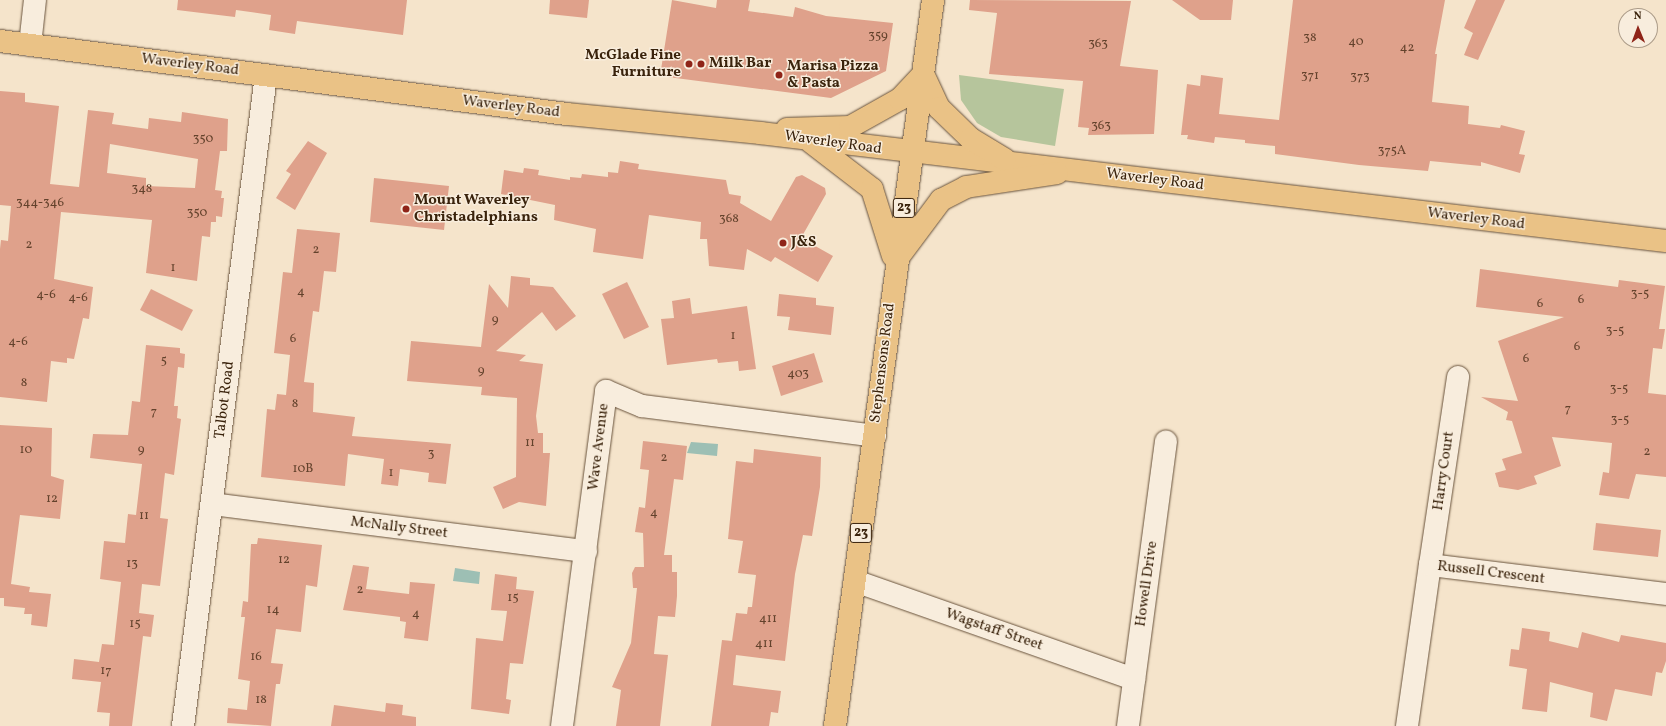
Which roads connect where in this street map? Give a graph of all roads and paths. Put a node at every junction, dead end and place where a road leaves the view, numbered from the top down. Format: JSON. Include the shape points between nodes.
{"nodes":[{"id":1,"x":35,"y":0,"type":"edge"},
{"id":2,"x":933,"y":0,"type":"edge"},
{"id":3,"x":0,"y":41,"type":"edge"},
{"id":4,"x":30,"y":45,"type":"junction"},
{"id":5,"x":266,"y":74,"type":"junction"},
{"id":6,"x":923,"y":74,"type":"junction"},
{"id":7,"x":760,"y":133,"type":"junction"},
{"id":8,"x":810,"y":141,"type":"junction"},
{"id":9,"x":913,"y":154,"type":"junction"},
{"id":10,"x":1008,"y":162,"type":"junction"},
{"id":11,"x":1074,"y":170,"type":"junction"},
{"id":12,"x":1666,"y":242,"type":"edge"},
{"id":13,"x":895,"y":263,"type":"junction"},
{"id":14,"x":1458,"y":377,"type":"dead end"},
{"id":15,"x":874,"y":436,"type":"junction"},
{"id":16,"x":1166,"y":442,"type":"dead end"},
{"id":17,"x":212,"y":504,"type":"junction"},
{"id":18,"x":586,"y":551,"type":"junction"},
{"id":19,"x":1430,"y":565,"type":"junction"},
{"id":20,"x":855,"y":581,"type":"junction"},
{"id":21,"x":1666,"y":594,"type":"edge"},
{"id":22,"x":1134,"y":679,"type":"junction"},
{"id":23,"x":183,"y":726,"type":"edge"},
{"id":24,"x":562,"y":726,"type":"edge"},
{"id":25,"x":835,"y":726,"type":"edge"},
{"id":26,"x":1128,"y":726,"type":"edge"},
{"id":27,"x":1407,"y":726,"type":"edge"}],
"edges":[{"from":1,"to":4,"type":"street"},
{"from":2,"to":6,"type":"main road","name":"Stephensons Road","number":"23"},
{"from":3,"to":4,"type":"main road","name":"Waverley Road"},
{"from":4,"to":5,"type":"main road","name":"Waverley Road"},
{"from":5,"to":7,"type":"main road","name":"Waverley Road","via":[[574,115]]},
{"from":5,"to":17,"type":"street","name":"Talbot Road"},
{"from":6,"to":7,"type":"main road","via":[[900,99],[850,127],[817,126]]},
{"from":6,"to":9,"type":"main road","name":"Stephensons Road","number":"23"},
{"from":6,"to":10,"type":"main road","via":[[939,108],[970,138]]},
{"from":7,"to":8,"type":"main road","name":"Waverley Road"},
{"from":8,"to":9,"type":"main road","name":"Waverley Road"},
{"from":8,"to":13,"type":"main road","via":[[872,189]]},
{"from":9,"to":10,"type":"main road","name":"Waverley Road"},
{"from":9,"to":13,"type":"main road","name":"Stephensons Road","number":"23"},
{"from":10,"to":11,"type":"main road","name":"Waverley Road"},
{"from":11,"to":12,"type":"main road","name":"Waverley Road"},
{"from":11,"to":13,"type":"main road","via":[[1013,182],[966,187],[941,200]]},
{"from":13,"to":15,"type":"main road","name":"Stephensons Road","number":"23"},
{"from":14,"to":19,"type":"street","name":"Harry Court"},
{"from":15,"to":18,"type":"street","name":"Wave Avenue","via":[[642,406],[606,391]]},
{"from":15,"to":20,"type":"main road","name":"Stephensons Road","number":"23"},
{"from":16,"to":22,"type":"street","name":"Howell Drive"},
{"from":17,"to":18,"type":"street","name":"McNally Street"},
{"from":17,"to":23,"type":"street","name":"Talbot Road"},
{"from":18,"to":24,"type":"street","name":"Wave Avenue"},
{"from":19,"to":21,"type":"street","name":"Russell Crescent"},
{"from":19,"to":27,"type":"street","name":"Russell Crescent"},
{"from":20,"to":22,"type":"street","name":"Wagstaff Street"},
{"from":20,"to":25,"type":"main road","name":"Stephensons Road","number":"23"},
{"from":22,"to":26,"type":"street","name":"Howell Drive"}]}
